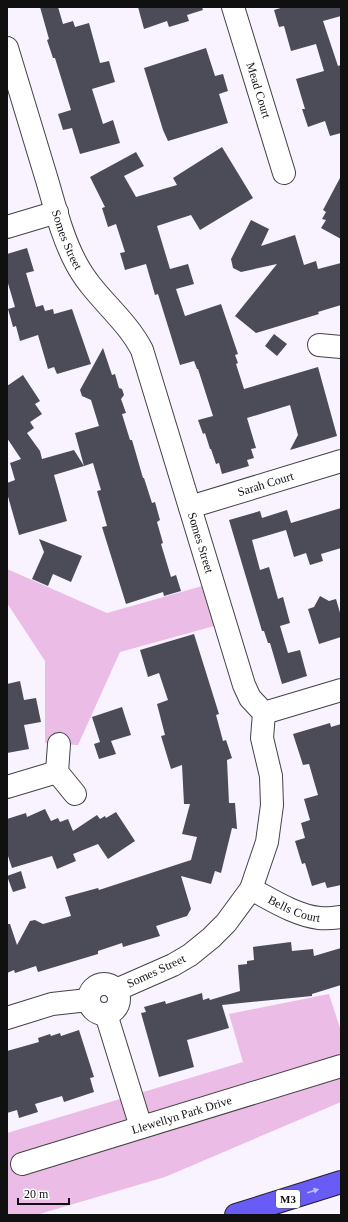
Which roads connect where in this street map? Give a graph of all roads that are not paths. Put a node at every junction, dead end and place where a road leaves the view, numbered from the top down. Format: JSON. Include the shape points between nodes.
{"nodes":[{"id":1,"x":233,"y":7,"type":"edge"},
{"id":2,"x":7,"y":48,"type":"edge"},
{"id":3,"x":284,"y":173,"type":"dead end"},
{"id":4,"x":57,"y":212,"type":"junction"},
{"id":5,"x":7,"y":227,"type":"edge"},
{"id":6,"x":319,"y":345,"type":"dead end"},
{"id":7,"x":341,"y":347,"type":"edge"},
{"id":8,"x":341,"y":461,"type":"edge"},
{"id":9,"x":190,"y":507,"type":"junction"},
{"id":10,"x":341,"y":690,"type":"edge"},
{"id":11,"x":264,"y":713,"type":"junction"},
{"id":12,"x":59,"y":744,"type":"dead end"},
{"id":13,"x":57,"y":772,"type":"junction"},
{"id":14,"x":7,"y":787,"type":"edge"},
{"id":15,"x":75,"y":794,"type":"dead end"},
{"id":16,"x":251,"y":889,"type":"junction"},
{"id":17,"x":341,"y":917,"type":"edge"},
{"id":18,"x":116,"y":990,"type":"junction"},
{"id":19,"x":88,"y":1000,"type":"junction"},
{"id":20,"x":106,"y":1014,"type":"junction"},
{"id":21,"x":7,"y":1018,"type":"edge"},
{"id":22,"x":341,"y":1066,"type":"edge"},
{"id":23,"x":141,"y":1127,"type":"junction"},
{"id":24,"x":22,"y":1164,"type":"dead end"},
{"id":25,"x":341,"y":1182,"type":"edge"},
{"id":26,"x":236,"y":1215,"type":"edge"}],
"edges":[{"from":1,"to":3,"type":"street","name":"Mead Court"},
{"from":2,"to":4,"type":"street","name":"Somes Street"},
{"from":4,"to":5,"type":"street"},
{"from":4,"to":9,"type":"street","name":"Somes Street","via":[[70,252],[91,288],[135,337],[142,350]]},
{"from":6,"to":7,"type":"street"},
{"from":8,"to":9,"type":"street","name":"Sarah Court"},
{"from":9,"to":11,"type":"street","name":"Somes Street","via":[[244,685],[250,698]]},
{"from":10,"to":11,"type":"street"},
{"from":11,"to":16,"type":"street","name":"Somes Street","via":[[262,738],[271,776],[272,805],[268,842]]},
{"from":12,"to":13,"type":"street"},
{"from":13,"to":14,"type":"street"},
{"from":13,"to":15,"type":"street"},
{"from":16,"to":17,"type":"street","name":"Bells Court","via":[[302,914],[319,918]]},
{"from":16,"to":18,"type":"street","name":"Somes Street","via":[[226,923],[190,955]]},
{"from":18,"to":19,"type":"street","via":[[108,984],[98,985],[91,991]]},
{"from":18,"to":20,"type":"street","via":[[118,1004]]},
{"from":19,"to":20,"type":"street","via":[[94,1011]]},
{"from":19,"to":21,"type":"street","via":[[52,1004]]},
{"from":20,"to":23,"type":"street"},
{"from":22,"to":23,"type":"street","name":"Llewellyn Park Drive"},
{"from":23,"to":24,"type":"street","name":"Llewellyn Park Drive"},
{"from":26,"to":25,"type":"highway","number":"M3","one_way":true}]}
